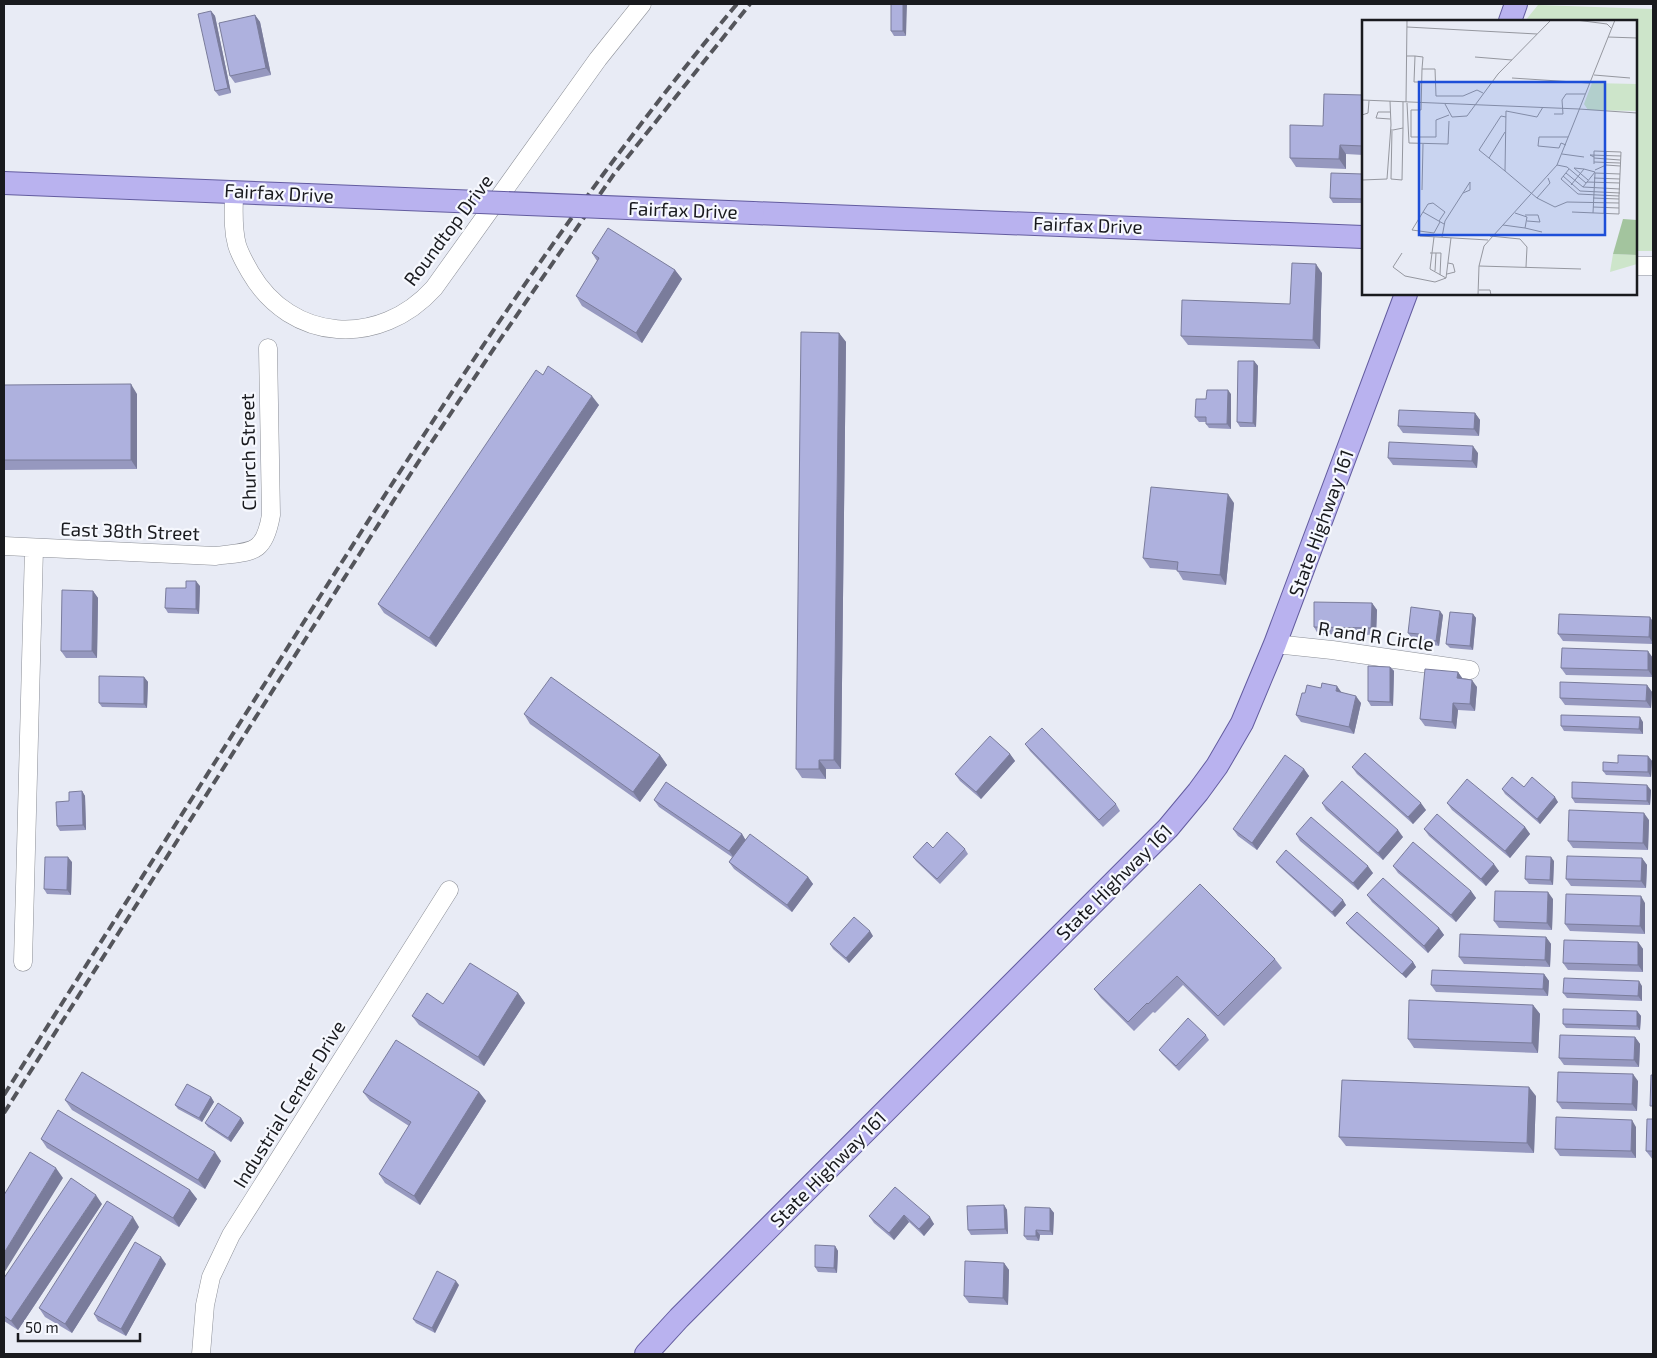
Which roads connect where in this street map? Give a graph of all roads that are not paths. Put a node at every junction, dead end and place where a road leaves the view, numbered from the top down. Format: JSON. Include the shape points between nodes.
{"nodes":[{"id":1,"x":642,"y":4,"type":"edge"},
{"id":2,"x":4,"y":183,"type":"edge"},
{"id":3,"x":234,"y":191,"type":"junction"},
{"id":4,"x":1339,"y":236,"type":"junction"},
{"id":5,"x":1362,"y":237,"type":"edge"},
{"id":6,"x":1362,"y":250,"type":"edge"},
{"id":7,"x":1637,"y":266,"type":"edge"},
{"id":8,"x":1653,"y":266,"type":"edge"},
{"id":9,"x":1390,"y":295,"type":"edge"},
{"id":10,"x":1406,"y":295,"type":"edge"},
{"id":11,"x":1390,"y":336,"type":"junction"},
{"id":12,"x":268,"y":348,"type":"dead end"},
{"id":13,"x":4,"y":546,"type":"edge"},
{"id":14,"x":34,"y":548,"type":"junction"},
{"id":15,"x":253,"y":550,"type":"joint"},
{"id":16,"x":1275,"y":644,"type":"junction"},
{"id":17,"x":1470,"y":670,"type":"dead end"},
{"id":18,"x":449,"y":890,"type":"dead end"},
{"id":19,"x":23,"y":962,"type":"dead end"},
{"id":20,"x":201,"y":1354,"type":"edge"},
{"id":21,"x":646,"y":1354,"type":"edge"}],
"edges":[{"from":1,"to":3,"type":"street","name":"Roundtop Drive","via":[[598,59],[434,288],[415,306],[391,320],[357,329],[330,328],[308,323],[280,308],[256,282],[237,246]]},
{"from":2,"to":3,"type":"main road","name":"Fairfax Drive"},
{"from":3,"to":4,"type":"main road","name":"Fairfax Drive","bridge":true},
{"from":4,"to":5,"type":"main road","name":"Fairfax Drive"},
{"from":4,"to":6,"type":"main road"},
{"from":7,"to":8,"type":"street"},
{"from":9,"to":11,"type":"main road"},
{"from":10,"to":11,"type":"main road","name":"State Highway 161"},
{"from":11,"to":16,"type":"main road","name":"State Highway 161"},
{"from":12,"to":15,"type":"street","name":"Church Street","via":[[271,515],[265,538]]},
{"from":13,"to":14,"type":"street","name":"East 38th Street"},
{"from":14,"to":15,"type":"street","name":"East 38th Street","via":[[216,556]]},
{"from":14,"to":19,"type":"street"},
{"from":16,"to":17,"type":"street","name":"R and R Circle"},
{"from":16,"to":21,"type":"main road","name":"State Highway 161","via":[[1242,723],[1212,773],[1173,822]]},
{"from":18,"to":20,"type":"street","name":"Industrial Center Drive","via":[[231,1235],[211,1277]]}]}
